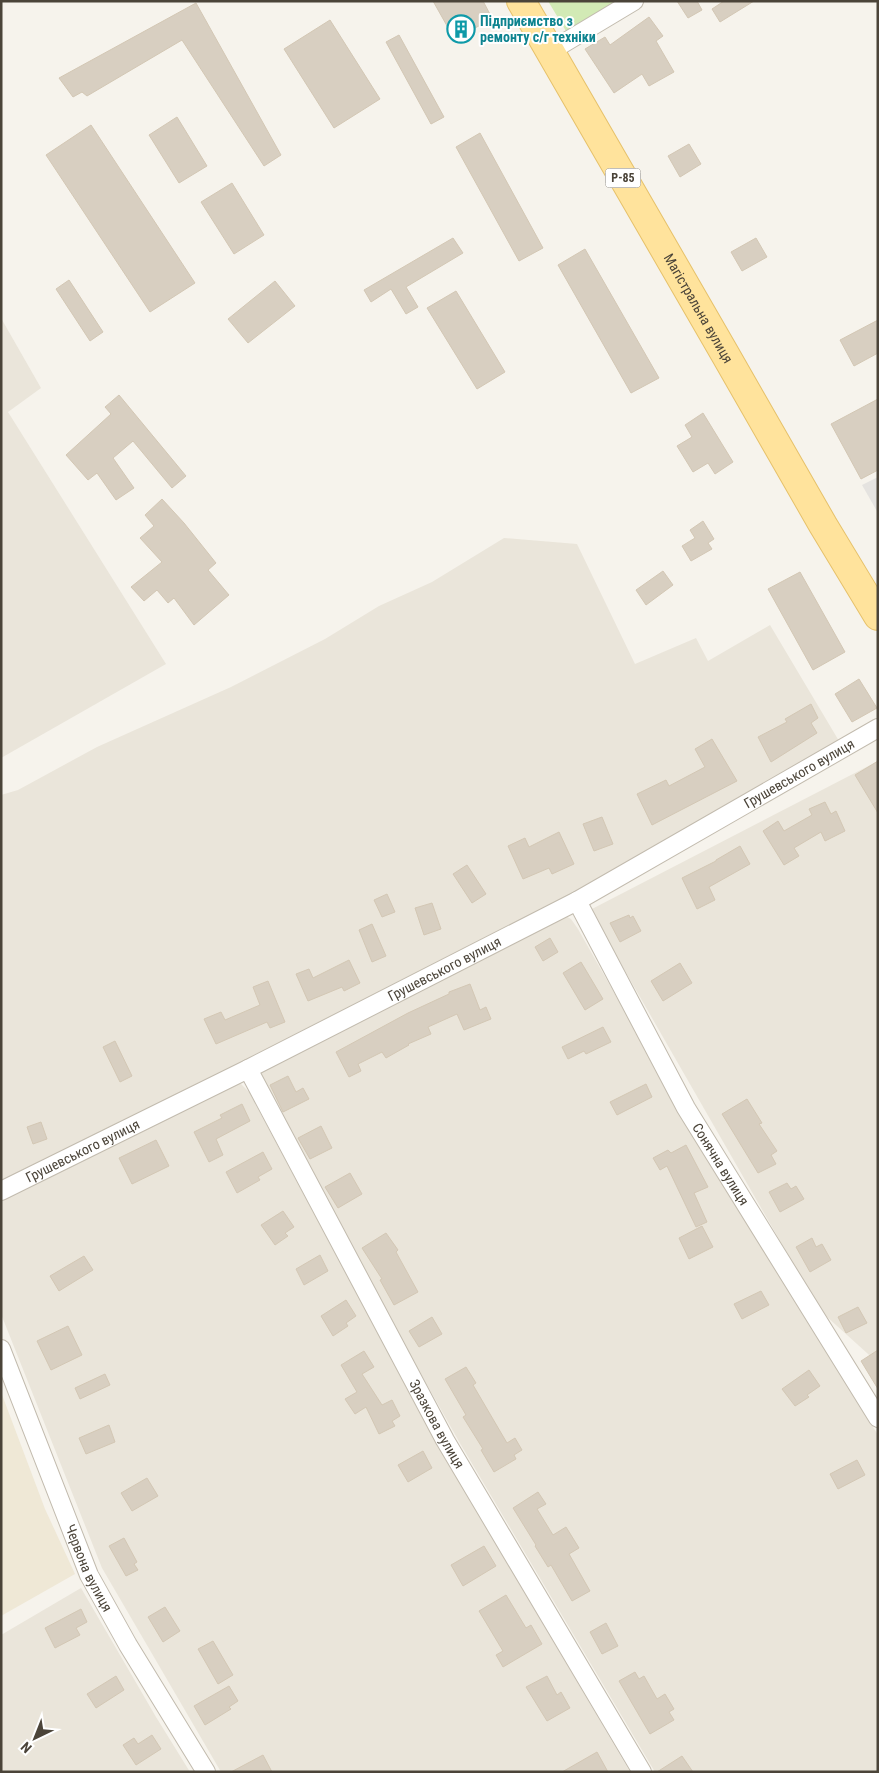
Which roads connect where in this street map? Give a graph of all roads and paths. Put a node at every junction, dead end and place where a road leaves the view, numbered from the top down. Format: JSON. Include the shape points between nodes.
{"nodes":[{"id":1,"x":520,"y":1,"type":"edge"},
{"id":2,"x":634,"y":1,"type":"edge"},
{"id":3,"x":549,"y":52,"type":"junction"},
{"id":4,"x":878,"y":616,"type":"edge"},
{"id":5,"x":878,"y":728,"type":"edge"},
{"id":6,"x":576,"y":901,"type":"junction"},
{"id":7,"x":248,"y":1069,"type":"junction"},
{"id":8,"x":1,"y":1191,"type":"edge"},
{"id":9,"x":1,"y":1349,"type":"edge"},
{"id":10,"x":878,"y":1418,"type":"edge"},
{"id":11,"x":206,"y":1772,"type":"edge"},
{"id":12,"x":642,"y":1772,"type":"edge"}],
"edges":[{"from":1,"to":3,"type":"main road","name":"Магістральна вулиця","number":"Р-85"},
{"from":2,"to":3,"type":"street"},
{"from":3,"to":4,"type":"main road","name":"Магістральна вулиця","number":"Р-85"},
{"from":5,"to":6,"type":"street","name":"Грушевського вулиця"},
{"from":6,"to":7,"type":"street","name":"Грушевського вулиця"},
{"from":6,"to":10,"type":"street","name":"Сонячна вулиця","via":[[686,1108]]},
{"from":7,"to":8,"type":"street","name":"Грушевського вулиця"},
{"from":7,"to":12,"type":"street","name":"Зразкова вулиця","via":[[445,1440]]},
{"from":9,"to":11,"type":"street","name":"Червона вулиця","via":[[88,1574]]}]}
